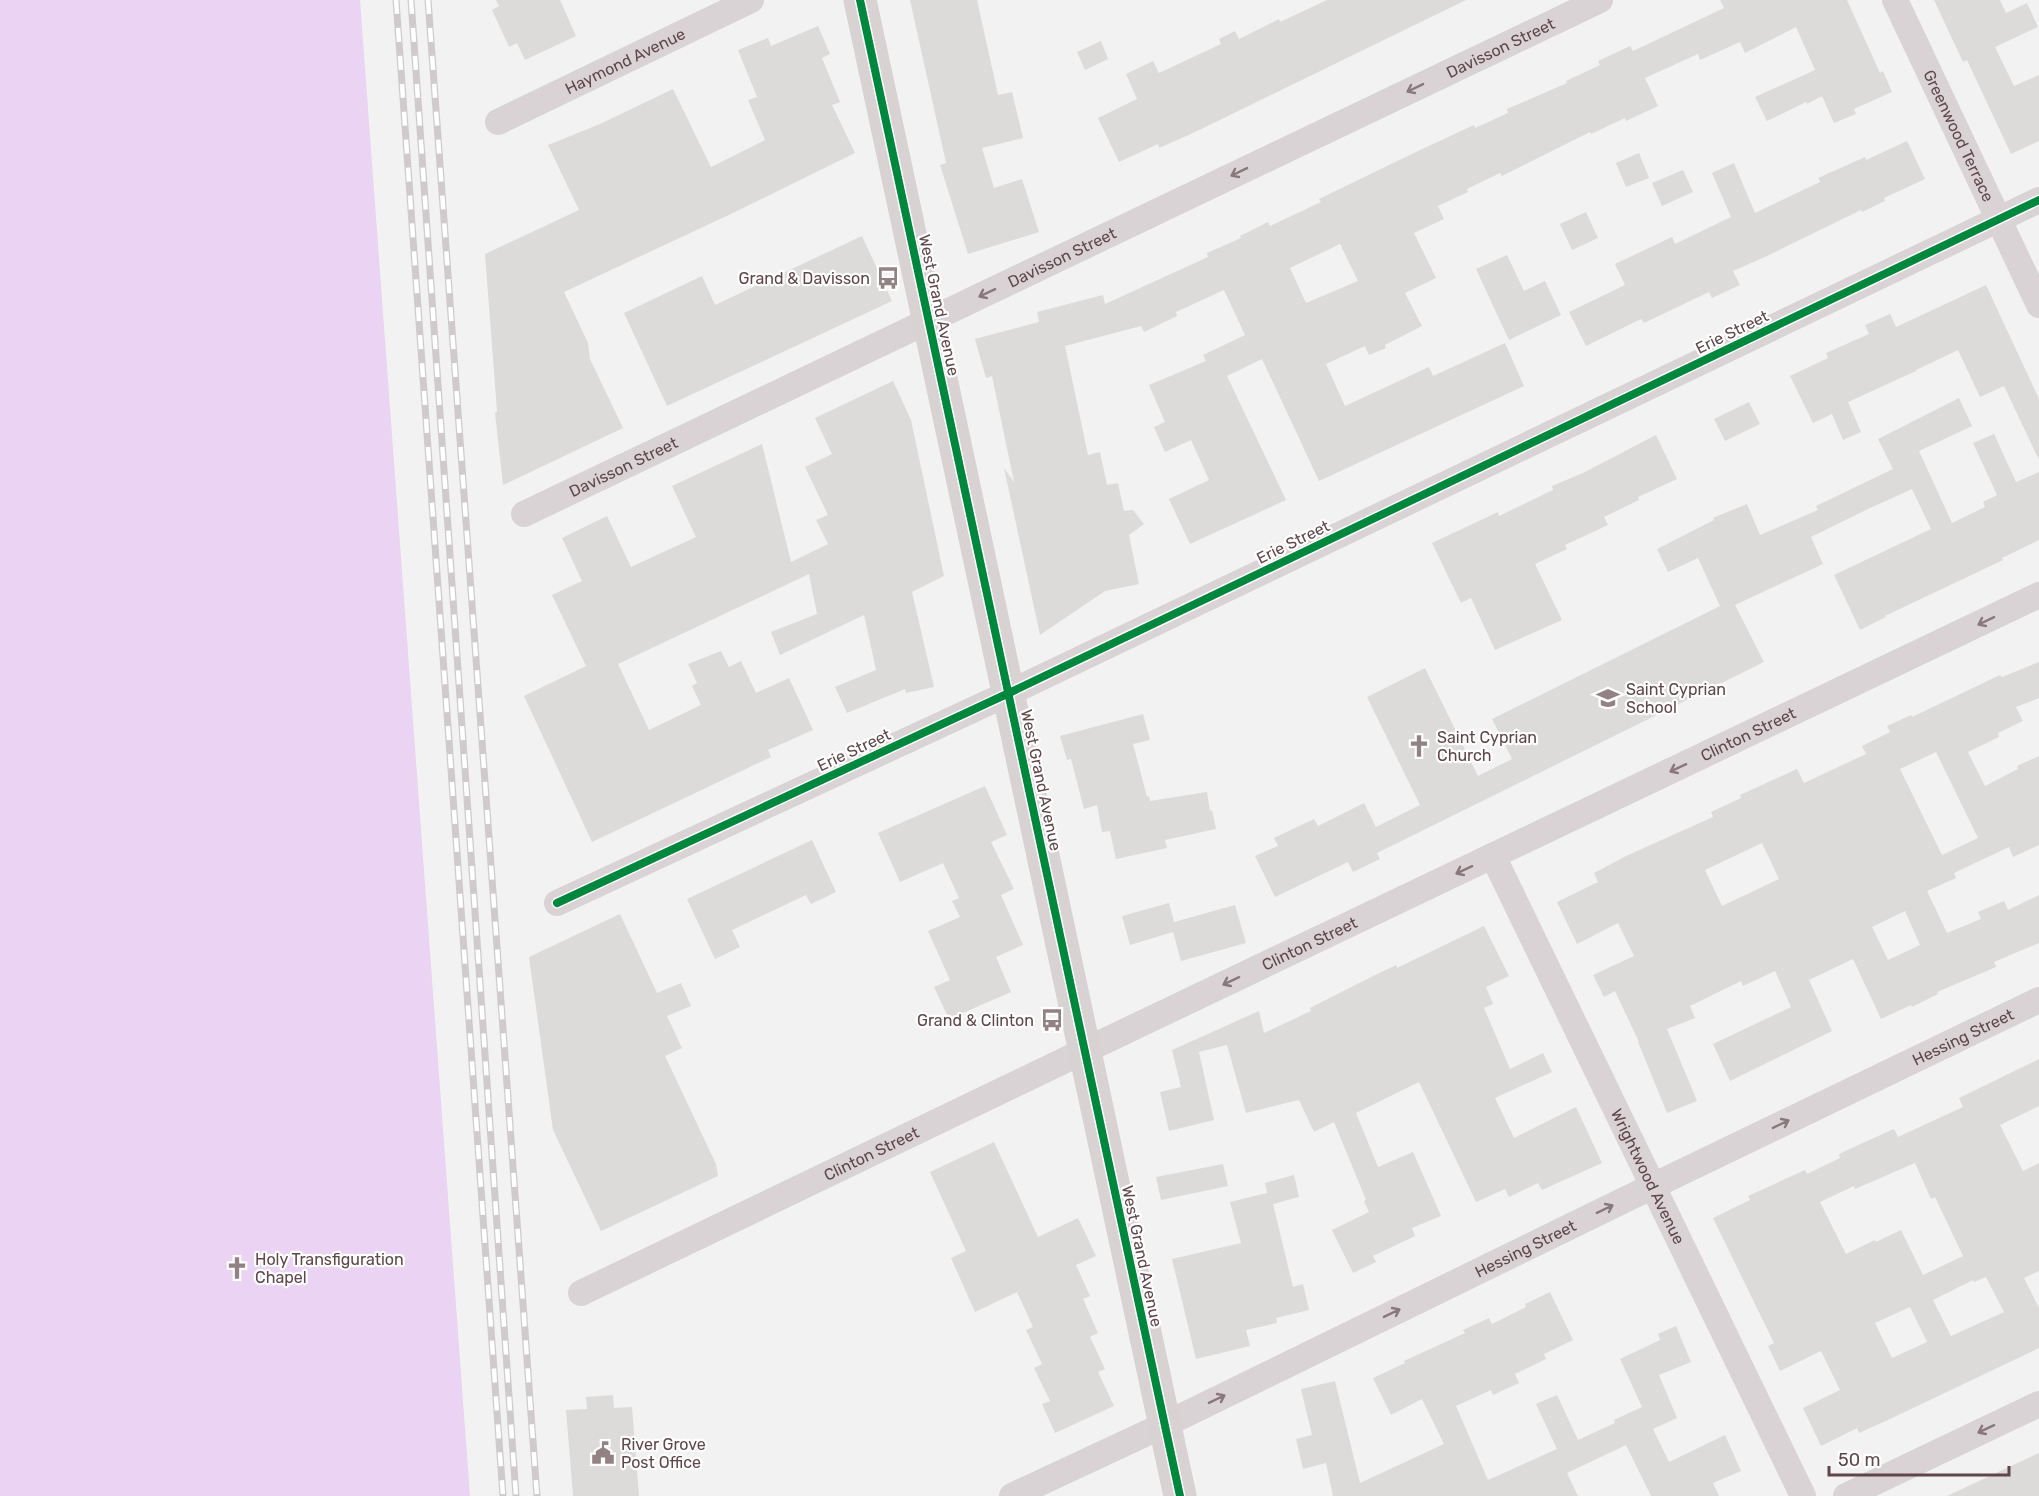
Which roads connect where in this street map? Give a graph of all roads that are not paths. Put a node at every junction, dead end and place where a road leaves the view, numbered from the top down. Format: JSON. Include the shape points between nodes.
{"nodes":[{"id":1,"x":751,"y":0,"type":"edge"},
{"id":2,"x":860,"y":0,"type":"edge"},
{"id":3,"x":1600,"y":0,"type":"edge"},
{"id":4,"x":1895,"y":0,"type":"edge"},
{"id":5,"x":498,"y":122,"type":"dead end"},
{"id":6,"x":2039,"y":200,"type":"edge"},
{"id":7,"x":1999,"y":219,"type":"junction"},
{"id":8,"x":2039,"y":305,"type":"edge"},
{"id":9,"x":929,"y":320,"type":"junction"},
{"id":10,"x":524,"y":514,"type":"dead end"},
{"id":11,"x":2039,"y":596,"type":"edge"},
{"id":12,"x":1009,"y":693,"type":"junction"},
{"id":13,"x":1493,"y":856,"type":"junction"},
{"id":14,"x":557,"y":903,"type":"dead end"},
{"id":15,"x":2039,"y":1000,"type":"edge"},
{"id":16,"x":1084,"y":1051,"type":"junction"},
{"id":17,"x":1653,"y":1186,"type":"junction"},
{"id":18,"x":580,"y":1293,"type":"dead end"},
{"id":19,"x":2039,"y":1404,"type":"edge"},
{"id":20,"x":1164,"y":1425,"type":"junction"},
{"id":21,"x":1012,"y":1496,"type":"edge"},
{"id":22,"x":1180,"y":1496,"type":"edge"},
{"id":23,"x":1803,"y":1496,"type":"edge"},
{"id":24,"x":1846,"y":1496,"type":"edge"}],
"edges":[{"from":1,"to":5,"type":"street","name":"Haymond Avenue"},
{"from":2,"to":9,"type":"main road","name":"West Grand Avenue"},
{"from":3,"to":9,"type":"street","name":"Davisson Street","one_way":true},
{"from":4,"to":7,"type":"street","name":"Greenwood Terrace"},
{"from":6,"to":7,"type":"street","name":"Erie Street"},
{"from":7,"to":8,"type":"street","name":"Greenwood Terrace"},
{"from":7,"to":12,"type":"street","name":"Erie Street"},
{"from":9,"to":10,"type":"street","name":"Davisson Street"},
{"from":9,"to":12,"type":"main road","name":"West Grand Avenue"},
{"from":11,"to":13,"type":"street","name":"Clinton Street","one_way":true},
{"from":12,"to":14,"type":"street","name":"Erie Street"},
{"from":12,"to":16,"type":"main road","name":"West Grand Avenue"},
{"from":13,"to":16,"type":"street","name":"Clinton Street","one_way":true},
{"from":13,"to":17,"type":"street","name":"Wrightwood Avenue"},
{"from":17,"to":15,"type":"street","name":"Hessing Street","one_way":true},
{"from":16,"to":18,"type":"street","name":"Clinton Street"},
{"from":16,"to":20,"type":"main road","name":"West Grand Avenue"},
{"from":20,"to":17,"type":"street","name":"Hessing Street","one_way":true},
{"from":17,"to":23,"type":"street","name":"Wrightwood Avenue"},
{"from":19,"to":24,"type":"street","one_way":true},
{"from":20,"to":21,"type":"street","name":"Hessing Street"},
{"from":20,"to":22,"type":"main road","name":"West Grand Avenue"}]}
